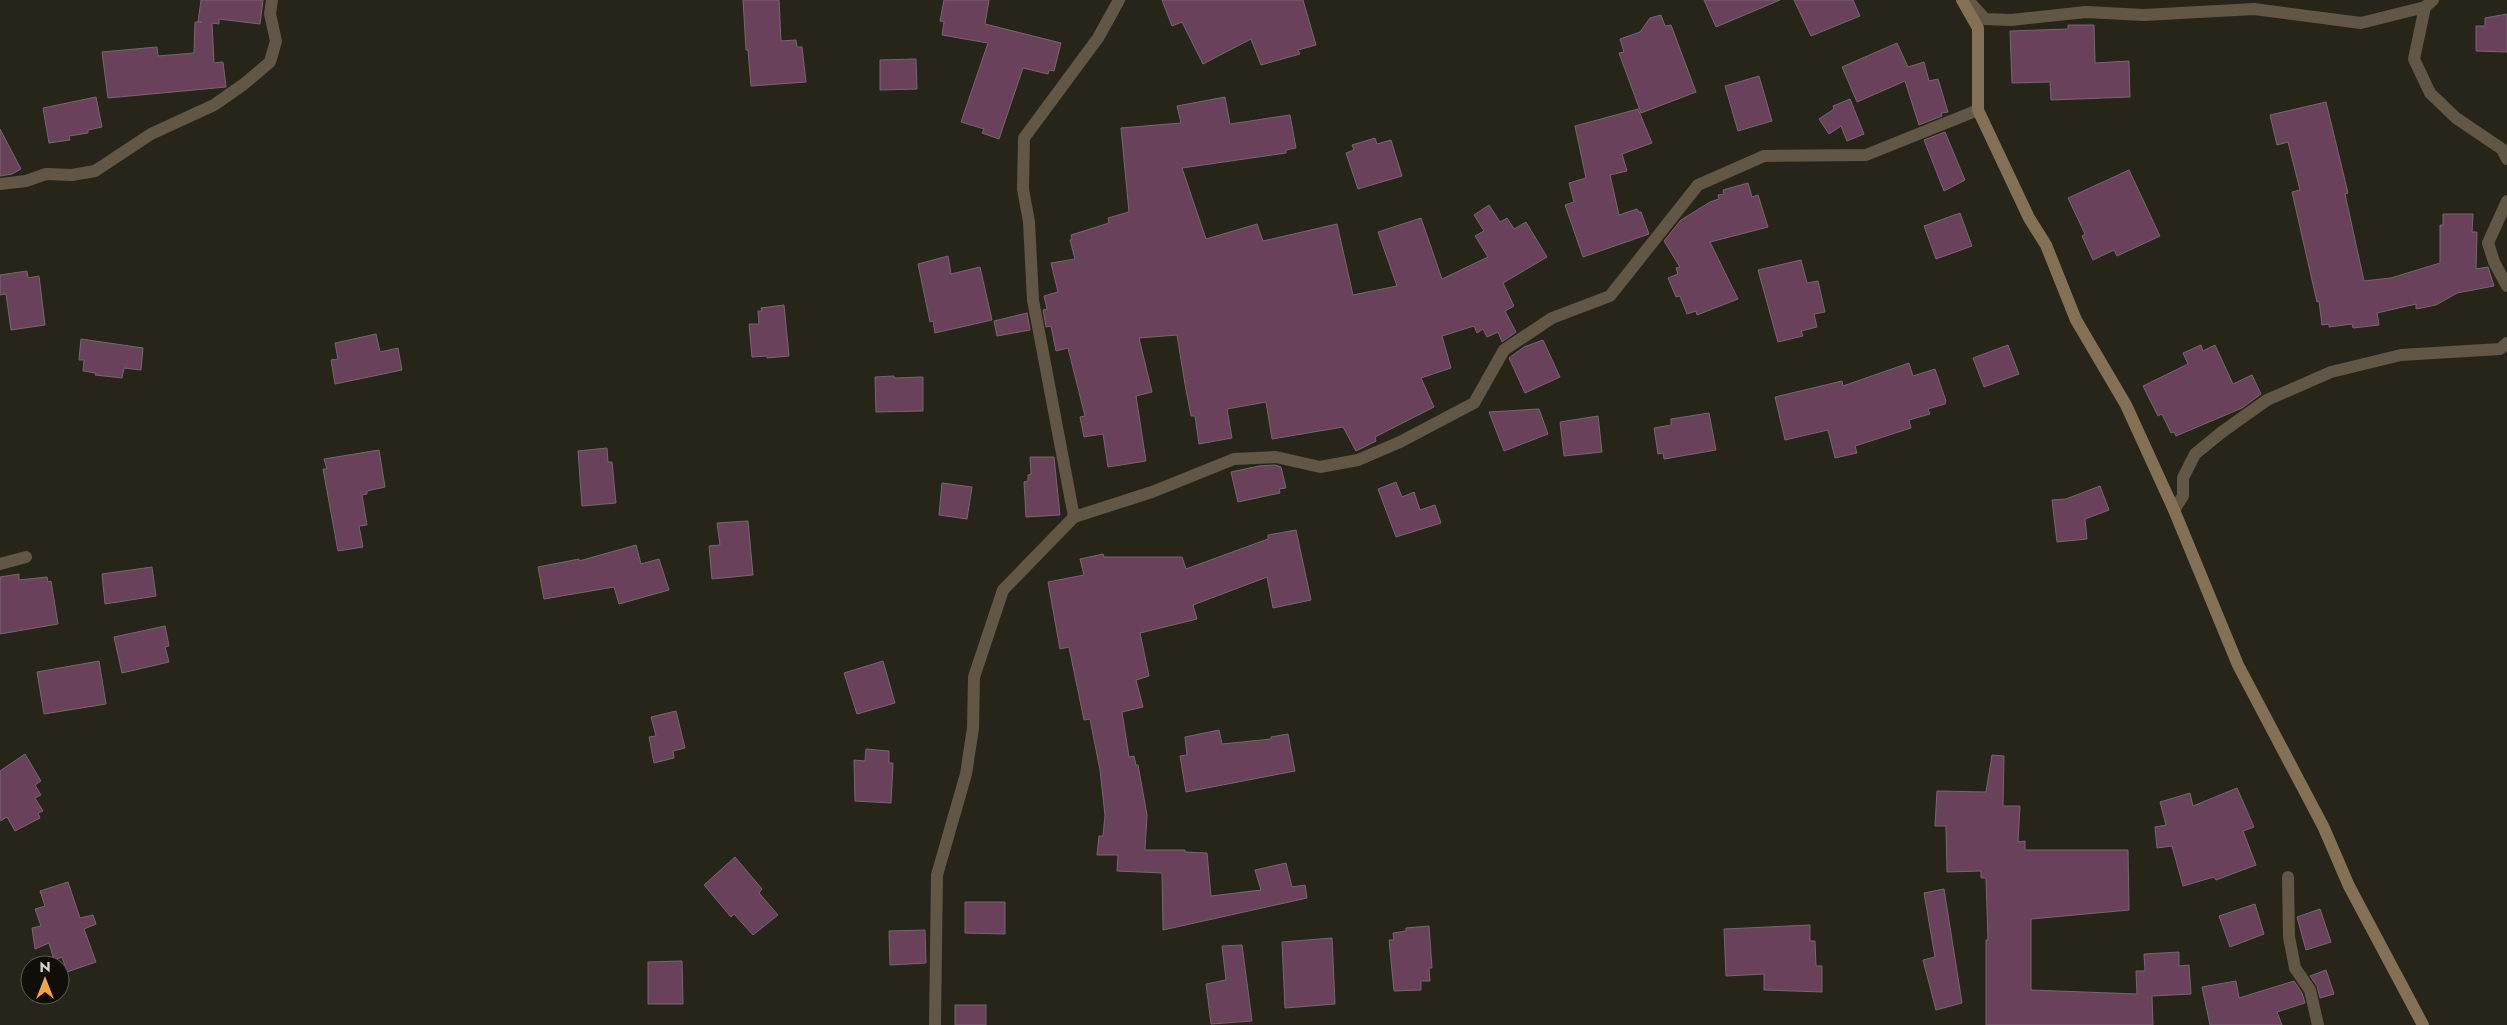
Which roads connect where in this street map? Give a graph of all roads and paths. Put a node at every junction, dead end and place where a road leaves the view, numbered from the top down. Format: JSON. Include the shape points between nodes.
{"nodes":[{"id":1,"x":272,"y":0,"type":"edge"},
{"id":2,"x":1119,"y":0,"type":"edge"},
{"id":3,"x":1962,"y":0,"type":"edge"},
{"id":4,"x":1968,"y":0,"type":"edge"},
{"id":5,"x":2429,"y":4,"type":"edge"},
{"id":6,"x":1978,"y":110,"type":"junction"},
{"id":7,"x":2507,"y":159,"type":"edge"},
{"id":8,"x":0,"y":184,"type":"edge"},
{"id":9,"x":2507,"y":201,"type":"edge"},
{"id":10,"x":2507,"y":286,"type":"edge"},
{"id":11,"x":2507,"y":343,"type":"edge"},
{"id":12,"x":2174,"y":510,"type":"junction"},
{"id":13,"x":1074,"y":517,"type":"junction"},
{"id":14,"x":26,"y":557,"type":"dead end"},
{"id":15,"x":0,"y":564,"type":"edge"},
{"id":16,"x":2288,"y":876,"type":"dead end"},
{"id":17,"x":935,"y":1025,"type":"edge"},
{"id":18,"x":2318,"y":1025,"type":"edge"},
{"id":19,"x":2422,"y":1025,"type":"edge"}],
"edges":[{"from":1,"to":8,"type":"street","via":[[270,14],[276,40],[270,62],[214,105],[151,134],[95,171],[72,176],[46,174]]},
{"from":2,"to":13,"type":"street","via":[[1098,38],[1024,138],[1023,189],[1029,222],[1033,300]]},
{"from":3,"to":6,"type":"main road","via":[[1978,28]]},
{"from":4,"to":5,"type":"street","via":[[1985,19],[2010,20],[2086,12],[2144,15],[2254,8],[2360,23]]},
{"from":5,"to":7,"type":"street","via":[[2414,59],[2430,93],[2456,118],[2502,149]]},
{"from":6,"to":12,"type":"main road","via":[[2029,218],[2046,245],[2076,320],[2126,405]]},
{"from":6,"to":13,"type":"street","via":[[1866,155],[1764,156],[1698,185],[1610,296],[1552,318],[1504,350],[1474,403],[1400,442],[1358,460],[1320,467],[1276,457],[1234,459],[1152,492]]},
{"from":9,"to":10,"type":"street","via":[[2488,242]]},
{"from":11,"to":12,"type":"street","via":[[2500,349],[2401,355],[2357,365],[2331,372],[2267,400],[2196,454],[2183,478],[2183,496]]},
{"from":12,"to":19,"type":"main road","via":[[2238,665]]},
{"from":13,"to":17,"type":"street","via":[[1003,590],[974,676],[973,728],[966,774],[937,875]]},
{"from":14,"to":15,"type":"street"},
{"from":16,"to":18,"type":"street","via":[[2289,937],[2295,968],[2310,990]]}]}
